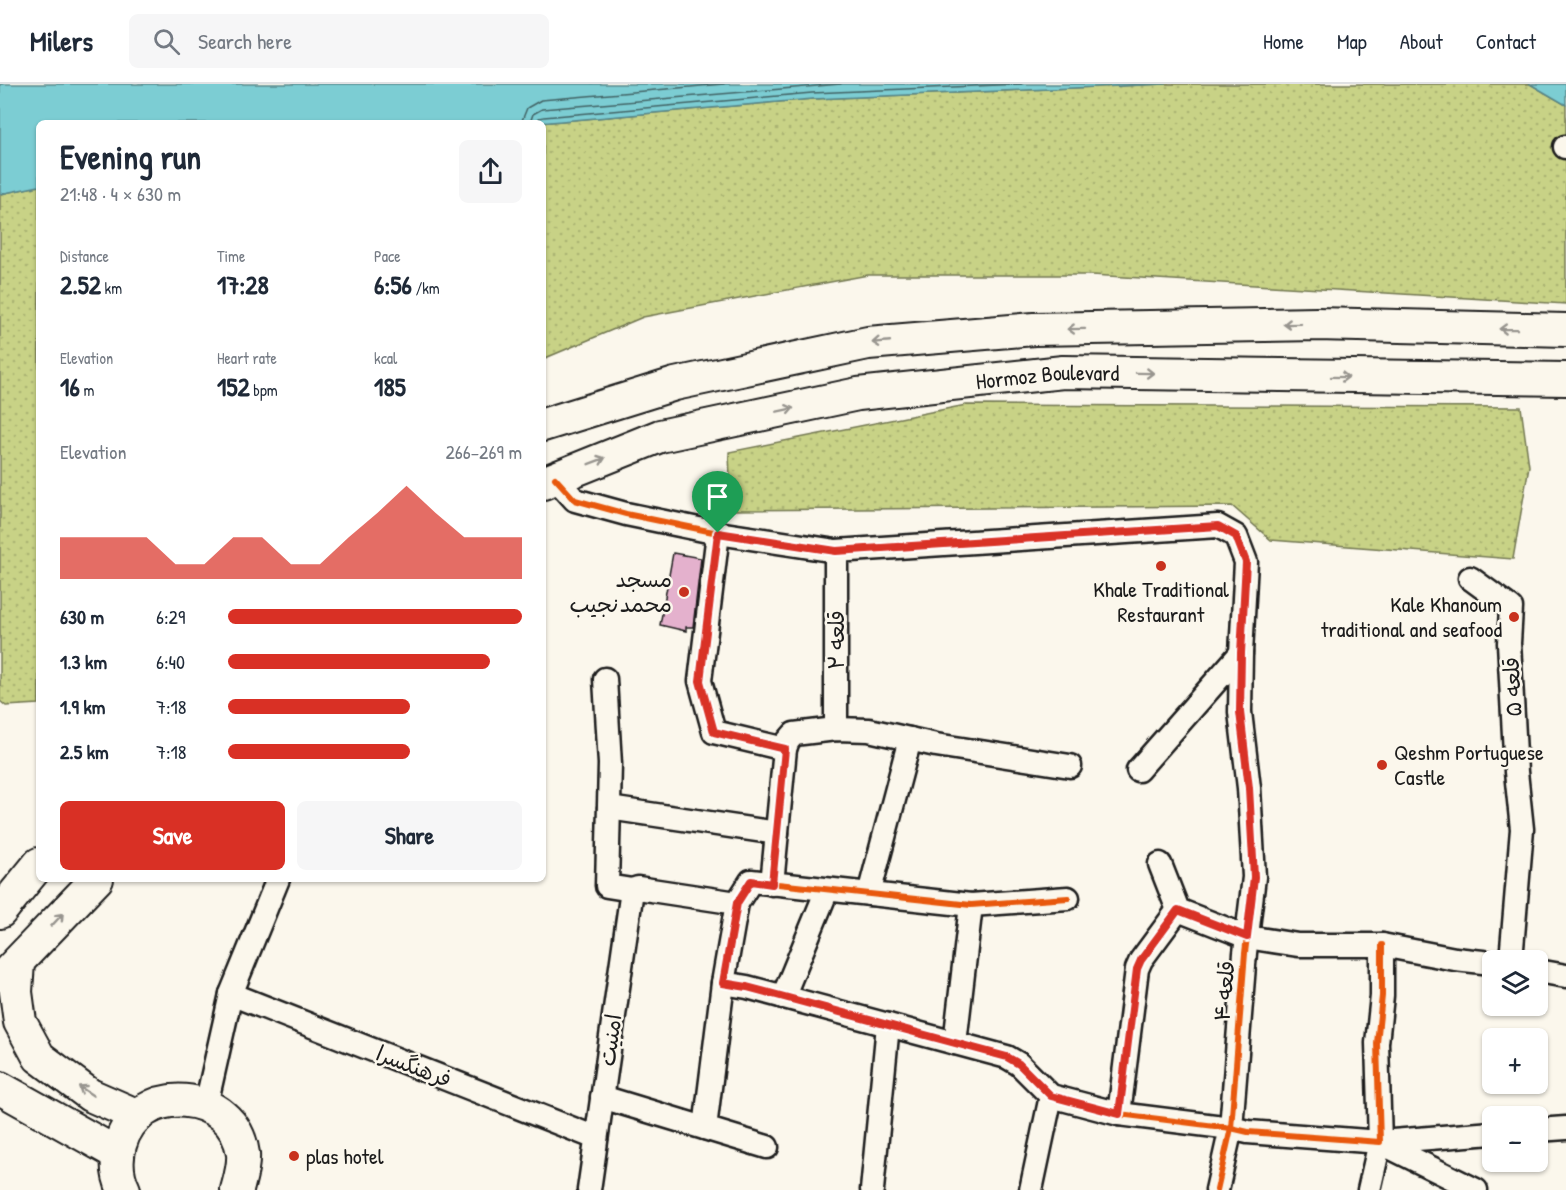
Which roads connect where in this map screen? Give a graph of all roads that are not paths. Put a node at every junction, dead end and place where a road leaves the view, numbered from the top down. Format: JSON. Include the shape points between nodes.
{"nodes":[{"id":1,"x":1566,"y":330,"type":"edge"},
{"id":2,"x":1566,"y":379,"type":"edge"},
{"id":3,"x":546,"y":424,"type":"edge"},
{"id":4,"x":549,"y":480,"type":"edge"},
{"id":5,"x":718,"y":533,"type":"junction"},
{"id":6,"x":836,"y":551,"type":"junction"},
{"id":7,"x":1470,"y":578,"type":"dead end"},
{"id":8,"x":1241,"y":653,"type":"junction"},
{"id":9,"x":605,"y":679,"type":"dead end"},
{"id":10,"x":837,"y":729,"type":"junction"},
{"id":11,"x":909,"y":739,"type":"junction"},
{"id":12,"x":785,"y":749,"type":"junction"},
{"id":13,"x":1070,"y":766,"type":"dead end"},
{"id":14,"x":1138,"y":770,"type":"dead end"},
{"id":15,"x":609,"y":808,"type":"junction"},
{"id":16,"x":777,"y":833,"type":"junction"},
{"id":17,"x":1160,"y":864,"type":"dead end"},
{"id":18,"x":36,"y":868,"type":"edge"},
{"id":19,"x":94,"y":882,"type":"edge"},
{"id":20,"x":277,"y":882,"type":"edge"},
{"id":21,"x":772,"y":884,"type":"junction"},
{"id":22,"x":632,"y":890,"type":"junction"},
{"id":23,"x":827,"y":890,"type":"junction"},
{"id":24,"x":868,"y":894,"type":"junction"},
{"id":25,"x":1068,"y":898,"type":"dead end"},
{"id":26,"x":737,"y":903,"type":"junction"},
{"id":27,"x":971,"y":905,"type":"junction"},
{"id":28,"x":1178,"y":910,"type":"junction"},
{"id":29,"x":0,"y":912,"type":"edge"},
{"id":30,"x":1247,"y":937,"type":"junction"},
{"id":31,"x":1382,"y":945,"type":"junction"},
{"id":32,"x":1511,"y":950,"type":"edge"},
{"id":33,"x":1482,"y":962,"type":"edge"},
{"id":34,"x":9,"y":971,"type":"edge"},
{"id":35,"x":1548,"y":973,"type":"edge"},
{"id":36,"x":1566,"y":976,"type":"edge"},
{"id":37,"x":723,"y":983,"type":"junction"},
{"id":38,"x":231,"y":994,"type":"junction"},
{"id":39,"x":783,"y":997,"type":"junction"},
{"id":40,"x":888,"y":1025,"type":"junction"},
{"id":41,"x":955,"y":1043,"type":"junction"},
{"id":42,"x":0,"y":1088,"type":"edge"},
{"id":43,"x":1051,"y":1096,"type":"junction"},
{"id":44,"x":602,"y":1097,"type":"junction"},
{"id":45,"x":206,"y":1105,"type":"junction"},
{"id":46,"x":1119,"y":1114,"type":"junction"},
{"id":47,"x":138,"y":1116,"type":"junction"},
{"id":48,"x":705,"y":1128,"type":"junction"},
{"id":49,"x":1231,"y":1128,"type":"junction"},
{"id":50,"x":1566,"y":1128,"type":"edge"},
{"id":51,"x":1548,"y":1129,"type":"edge"},
{"id":52,"x":1482,"y":1134,"type":"edge"},
{"id":53,"x":596,"y":1138,"type":"junction"},
{"id":54,"x":1380,"y":1142,"type":"junction"},
{"id":55,"x":768,"y":1147,"type":"dead end"},
{"id":56,"x":118,"y":1154,"type":"junction"},
{"id":57,"x":247,"y":1183,"type":"edge"},
{"id":58,"x":124,"y":1190,"type":"edge"},
{"id":59,"x":589,"y":1190,"type":"edge"},
{"id":60,"x":872,"y":1190,"type":"edge"},
{"id":61,"x":1031,"y":1190,"type":"edge"},
{"id":62,"x":1217,"y":1190,"type":"edge"},
{"id":63,"x":1369,"y":1190,"type":"edge"},
{"id":64,"x":1476,"y":1190,"type":"edge"}],
"edges":[{"from":1,"to":3,"type":"main road","name":"Hormoz Boulevard","one_way":true,"via":[[1305,324],[1034,329],[868,343],[675,384]]},
{"from":4,"to":2,"type":"main road","name":"Hormoz Boulevard","one_way":true,"via":[[660,436],[846,397],[1062,372]]},
{"from":4,"to":5,"type":"street","via":[[575,500]]},
{"from":5,"to":6,"type":"street"},
{"from":5,"to":12,"type":"street","via":[[700,681],[714,732]]},
{"from":6,"to":8,"type":"street","name":"قلعه ۴","via":[[1218,526],[1236,536],[1246,562]]},
{"from":6,"to":10,"type":"street","name":"قلعه ۲"},
{"from":7,"to":32,"type":"street","name":"قلعه ۵","via":[[1511,608],[1509,643],[1522,829]]},
{"from":8,"to":14,"type":"street"},
{"from":8,"to":30,"type":"street","name":"قلعه ۴","via":[[1240,712],[1254,877]]},
{"from":9,"to":15,"type":"street"},
{"from":10,"to":11,"type":"street","via":[[868,730]]},
{"from":10,"to":12,"type":"street","via":[[794,734]]},
{"from":11,"to":13,"type":"street"},
{"from":11,"to":24,"type":"street"},
{"from":12,"to":16,"type":"street"},
{"from":15,"to":16,"type":"street"},
{"from":15,"to":22,"type":"street","via":[[607,886]]},
{"from":16,"to":21,"type":"street"},
{"from":17,"to":28,"type":"street"},
{"from":18,"to":29,"type":"main road"},
{"from":34,"to":19,"type":"main road","one_way":true},
{"from":20,"to":38,"type":"street"},
{"from":21,"to":23,"type":"street"},
{"from":21,"to":26,"type":"street","via":[[751,881]]},
{"from":22,"to":26,"type":"street"},
{"from":22,"to":44,"type":"street","name":"امنیت"},
{"from":23,"to":24,"type":"street"},
{"from":23,"to":39,"type":"street"},
{"from":24,"to":27,"type":"street"},
{"from":25,"to":27,"type":"street"},
{"from":26,"to":37,"type":"street"},
{"from":27,"to":41,"type":"street"},
{"from":28,"to":30,"type":"street"},
{"from":28,"to":46,"type":"street","via":[[1137,969]]},
{"from":30,"to":31,"type":"street","via":[[1298,945]]},
{"from":30,"to":49,"type":"street","name":"قلعه ۴"},
{"from":31,"to":33,"type":"street"},
{"from":31,"to":54,"type":"street","via":[[1377,1043]]},
{"from":47,"to":34,"type":"main road","one_way":true,"via":[[90,1095],[39,1057],[20,1022]]},
{"from":35,"to":36,"type":"street"},
{"from":37,"to":39,"type":"street"},
{"from":37,"to":48,"type":"street"},
{"from":38,"to":45,"type":"street"},
{"from":38,"to":53,"type":"street","name":"فرهنگسرا"},
{"from":39,"to":40,"type":"street"},
{"from":40,"to":41,"type":"street"},
{"from":40,"to":60,"type":"street"},
{"from":41,"to":43,"type":"street","via":[[1007,1057]]},
{"from":42,"to":56,"type":"main road"},
{"from":43,"to":46,"type":"street"},
{"from":43,"to":61,"type":"street"},
{"from":44,"to":48,"type":"street"},
{"from":44,"to":53,"type":"street","name":"امنیت"},
{"from":45,"to":47,"type":"main road","via":[[171,1100]]},
{"from":45,"to":57,"type":"main road","via":[[220,1113],[238,1139]]},
{"from":46,"to":49,"type":"street"},
{"from":47,"to":56,"type":"main road","via":[[128,1127]]},
{"from":48,"to":55,"type":"street"},
{"from":49,"to":54,"type":"street"},
{"from":49,"to":62,"type":"street","name":"قلعه ۴"},
{"from":50,"to":51,"type":"street"},
{"from":52,"to":54,"type":"street"},
{"from":53,"to":59,"type":"street","name":"امنیت"},
{"from":54,"to":63,"type":"street"},
{"from":54,"to":64,"type":"street"},
{"from":56,"to":58,"type":"main road"}]}
